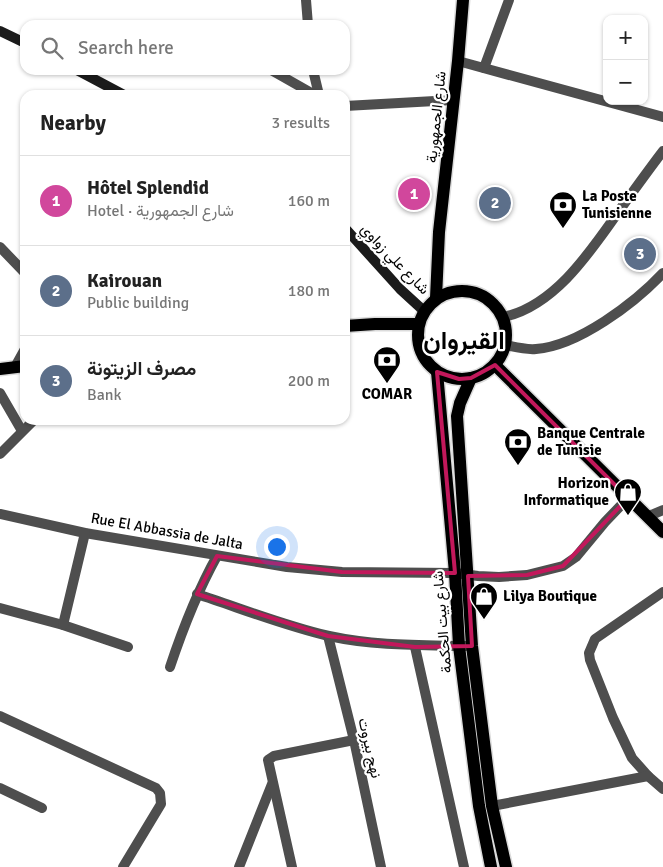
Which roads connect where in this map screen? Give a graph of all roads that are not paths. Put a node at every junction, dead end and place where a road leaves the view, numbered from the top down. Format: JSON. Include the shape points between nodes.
{"nodes":[{"id":1,"x":306,"y":0,"type":"edge"},
{"id":2,"x":463,"y":0,"type":"edge"},
{"id":3,"x":509,"y":0,"type":"edge"},
{"id":4,"x":308,"y":20,"type":"edge"},
{"id":5,"x":0,"y":31,"type":"edge"},
{"id":6,"x":20,"y":41,"type":"edge"},
{"id":7,"x":458,"y":61,"type":"junction"},
{"id":8,"x":484,"y":68,"type":"junction"},
{"id":9,"x":86,"y":75,"type":"edge"},
{"id":10,"x":280,"y":75,"type":"edge"},
{"id":11,"x":315,"y":75,"type":"edge"},
{"id":12,"x":115,"y":90,"type":"edge"},
{"id":13,"x":306,"y":90,"type":"edge"},
{"id":14,"x":318,"y":90,"type":"edge"},
{"id":15,"x":454,"y":100,"type":"junction"},
{"id":16,"x":350,"y":106,"type":"edge"},
{"id":17,"x":663,"y":118,"type":"edge"},
{"id":18,"x":663,"y":151,"type":"edge"},
{"id":19,"x":350,"y":234,"type":"edge"},
{"id":20,"x":0,"y":247,"type":"edge"},
{"id":21,"x":20,"y":268,"type":"edge"},
{"id":22,"x":663,"y":273,"type":"edge"},
{"id":23,"x":436,"y":298,"type":"junction"},
{"id":24,"x":424,"y":311,"type":"junction"},
{"id":25,"x":503,"y":317,"type":"junction"},
{"id":26,"x":418,"y":324,"type":"junction"},
{"id":27,"x":350,"y":326,"type":"edge"},
{"id":28,"x":505,"y":345,"type":"junction"},
{"id":29,"x":495,"y":365,"type":"junction"},
{"id":30,"x":20,"y":367,"type":"edge"},
{"id":31,"x":0,"y":369,"type":"edge"},
{"id":32,"x":437,"y":372,"type":"junction"},
{"id":33,"x":471,"y":378,"type":"junction"},
{"id":34,"x":0,"y":393,"type":"edge"},
{"id":35,"x":29,"y":425,"type":"edge"},
{"id":36,"x":22,"y":432,"type":"junction"},
{"id":37,"x":0,"y":454,"type":"edge"},
{"id":38,"x":628,"y":498,"type":"junction"},
{"id":39,"x":663,"y":510,"type":"edge"},
{"id":40,"x":0,"y":514,"type":"edge"},
{"id":41,"x":648,"y":516,"type":"junction"},
{"id":42,"x":85,"y":532,"type":"junction"},
{"id":43,"x":663,"y":532,"type":"edge"},
{"id":44,"x":217,"y":556,"type":"junction"},
{"id":45,"x":455,"y":573,"type":"junction"},
{"id":46,"x":468,"y":575,"type":"junction"},
{"id":47,"x":663,"y":592,"type":"edge"},
{"id":48,"x":197,"y":594,"type":"junction"},
{"id":49,"x":0,"y":608,"type":"edge"},
{"id":50,"x":63,"y":625,"type":"junction"},
{"id":51,"x":328,"y":636,"type":"junction"},
{"id":52,"x":128,"y":646,"type":"dead end"},
{"id":53,"x":466,"y":646,"type":"junction"},
{"id":54,"x":415,"y":647,"type":"junction"},
{"id":55,"x":170,"y":667,"type":"dead end"},
{"id":56,"x":0,"y":716,"type":"edge"},
{"id":57,"x":354,"y":740,"type":"junction"},
{"id":58,"x":648,"y":776,"type":"junction"},
{"id":59,"x":272,"y":784,"type":"junction"},
{"id":60,"x":0,"y":788,"type":"edge"},
{"id":61,"x":663,"y":789,"type":"edge"},
{"id":62,"x":492,"y":806,"type":"junction"},
{"id":63,"x":42,"y":808,"type":"dead end"},
{"id":64,"x":123,"y":867,"type":"edge"},
{"id":65,"x":239,"y":867,"type":"edge"},
{"id":66,"x":292,"y":867,"type":"edge"},
{"id":67,"x":381,"y":867,"type":"edge"},
{"id":68,"x":464,"y":867,"type":"edge"},
{"id":69,"x":491,"y":867,"type":"edge"},
{"id":70,"x":506,"y":867,"type":"edge"}],
"edges":[{"from":1,"to":4,"type":"street"},
{"from":2,"to":7,"type":"main road","name":"شارع الجمهورية"},
{"from":3,"to":8,"type":"street"},
{"from":5,"to":6,"type":"street"},
{"from":7,"to":8,"type":"street"},
{"from":7,"to":15,"type":"main road","name":"شارع الجمهورية"},
{"from":8,"to":17,"type":"street"},
{"from":9,"to":12,"type":"street"},
{"from":10,"to":13,"type":"street"},
{"from":11,"to":14,"type":"street"},
{"from":15,"to":16,"type":"street"},
{"from":15,"to":23,"type":"main road","name":"شارع الجمهورية","via":[[439,232]]},
{"from":18,"to":25,"type":"street","via":[[580,264],[551,294],[517,314]]},
{"from":19,"to":24,"type":"street","name":"شارع علي زواوي"},
{"from":20,"to":21,"type":"street"},
{"from":22,"to":28,"type":"street","via":[[609,318],[570,339],[535,349]]},
{"from":23,"to":24,"type":"main road"},
{"from":23,"to":25,"type":"main road","via":[[448,292],[474,292],[486,297]]},
{"from":24,"to":26,"type":"main road"},
{"from":25,"to":28,"type":"main road"},
{"from":26,"to":27,"type":"main road"},
{"from":26,"to":32,"type":"main road","via":[[420,351]]},
{"from":28,"to":29,"type":"main road"},
{"from":29,"to":33,"type":"main road","via":[[484,374]]},
{"from":29,"to":38,"type":"main road"},
{"from":30,"to":31,"type":"main road"},
{"from":32,"to":33,"type":"main road","via":[[459,380]]},
{"from":32,"to":45,"type":"main road","name":"شارع بيت الحكمة"},
{"from":33,"to":46,"type":"main road","name":"شارع بيت الحكمة","via":[[457,416]]},
{"from":34,"to":36,"type":"street"},
{"from":35,"to":36,"type":"street"},
{"from":36,"to":37,"type":"street"},
{"from":38,"to":41,"type":"main road"},
{"from":38,"to":46,"type":"street","name":"Rue El Abbassia de Jalta","via":[[576,557],[563,566],[527,575]]},
{"from":39,"to":41,"type":"street"},
{"from":40,"to":42,"type":"street","name":"Rue El Abbassia de Jalta"},
{"from":41,"to":43,"type":"main road"},
{"from":42,"to":44,"type":"street","name":"Rue El Abbassia de Jalta"},
{"from":42,"to":50,"type":"street"},
{"from":44,"to":45,"type":"street","name":"Rue El Abbassia de Jalta","via":[[342,572]]},
{"from":44,"to":48,"type":"street"},
{"from":45,"to":46,"type":"street","name":"Rue El Abbassia de Jalta"},
{"from":45,"to":53,"type":"main road","name":"شارع بيت الحكمة"},
{"from":46,"to":53,"type":"main road","name":"شارع بيت الحكمة"},
{"from":47,"to":58,"type":"street","via":[[595,639],[589,653],[632,758]]},
{"from":48,"to":51,"type":"street"},
{"from":48,"to":55,"type":"street"},
{"from":49,"to":50,"type":"street"},
{"from":50,"to":52,"type":"street"},
{"from":51,"to":54,"type":"street"},
{"from":51,"to":57,"type":"street","name":"نهج بيروت"},
{"from":53,"to":54,"type":"street"},
{"from":53,"to":62,"type":"main road","name":"شارع بيت الحكمة"},
{"from":53,"to":69,"type":"main road","name":"شارع بيت الحكمة","via":[[479,806]]},
{"from":54,"to":68,"type":"street"},
{"from":56,"to":64,"type":"street","via":[[156,788],[161,804]]},
{"from":57,"to":59,"type":"street","via":[[274,756],[268,760]]},
{"from":57,"to":67,"type":"street","name":"نهج بيروت"},
{"from":58,"to":61,"type":"street"},
{"from":58,"to":62,"type":"street"},
{"from":59,"to":65,"type":"street"},
{"from":59,"to":66,"type":"street"},
{"from":60,"to":63,"type":"street"},
{"from":62,"to":70,"type":"main road","name":"شارع بيت الحكمة"}]}
